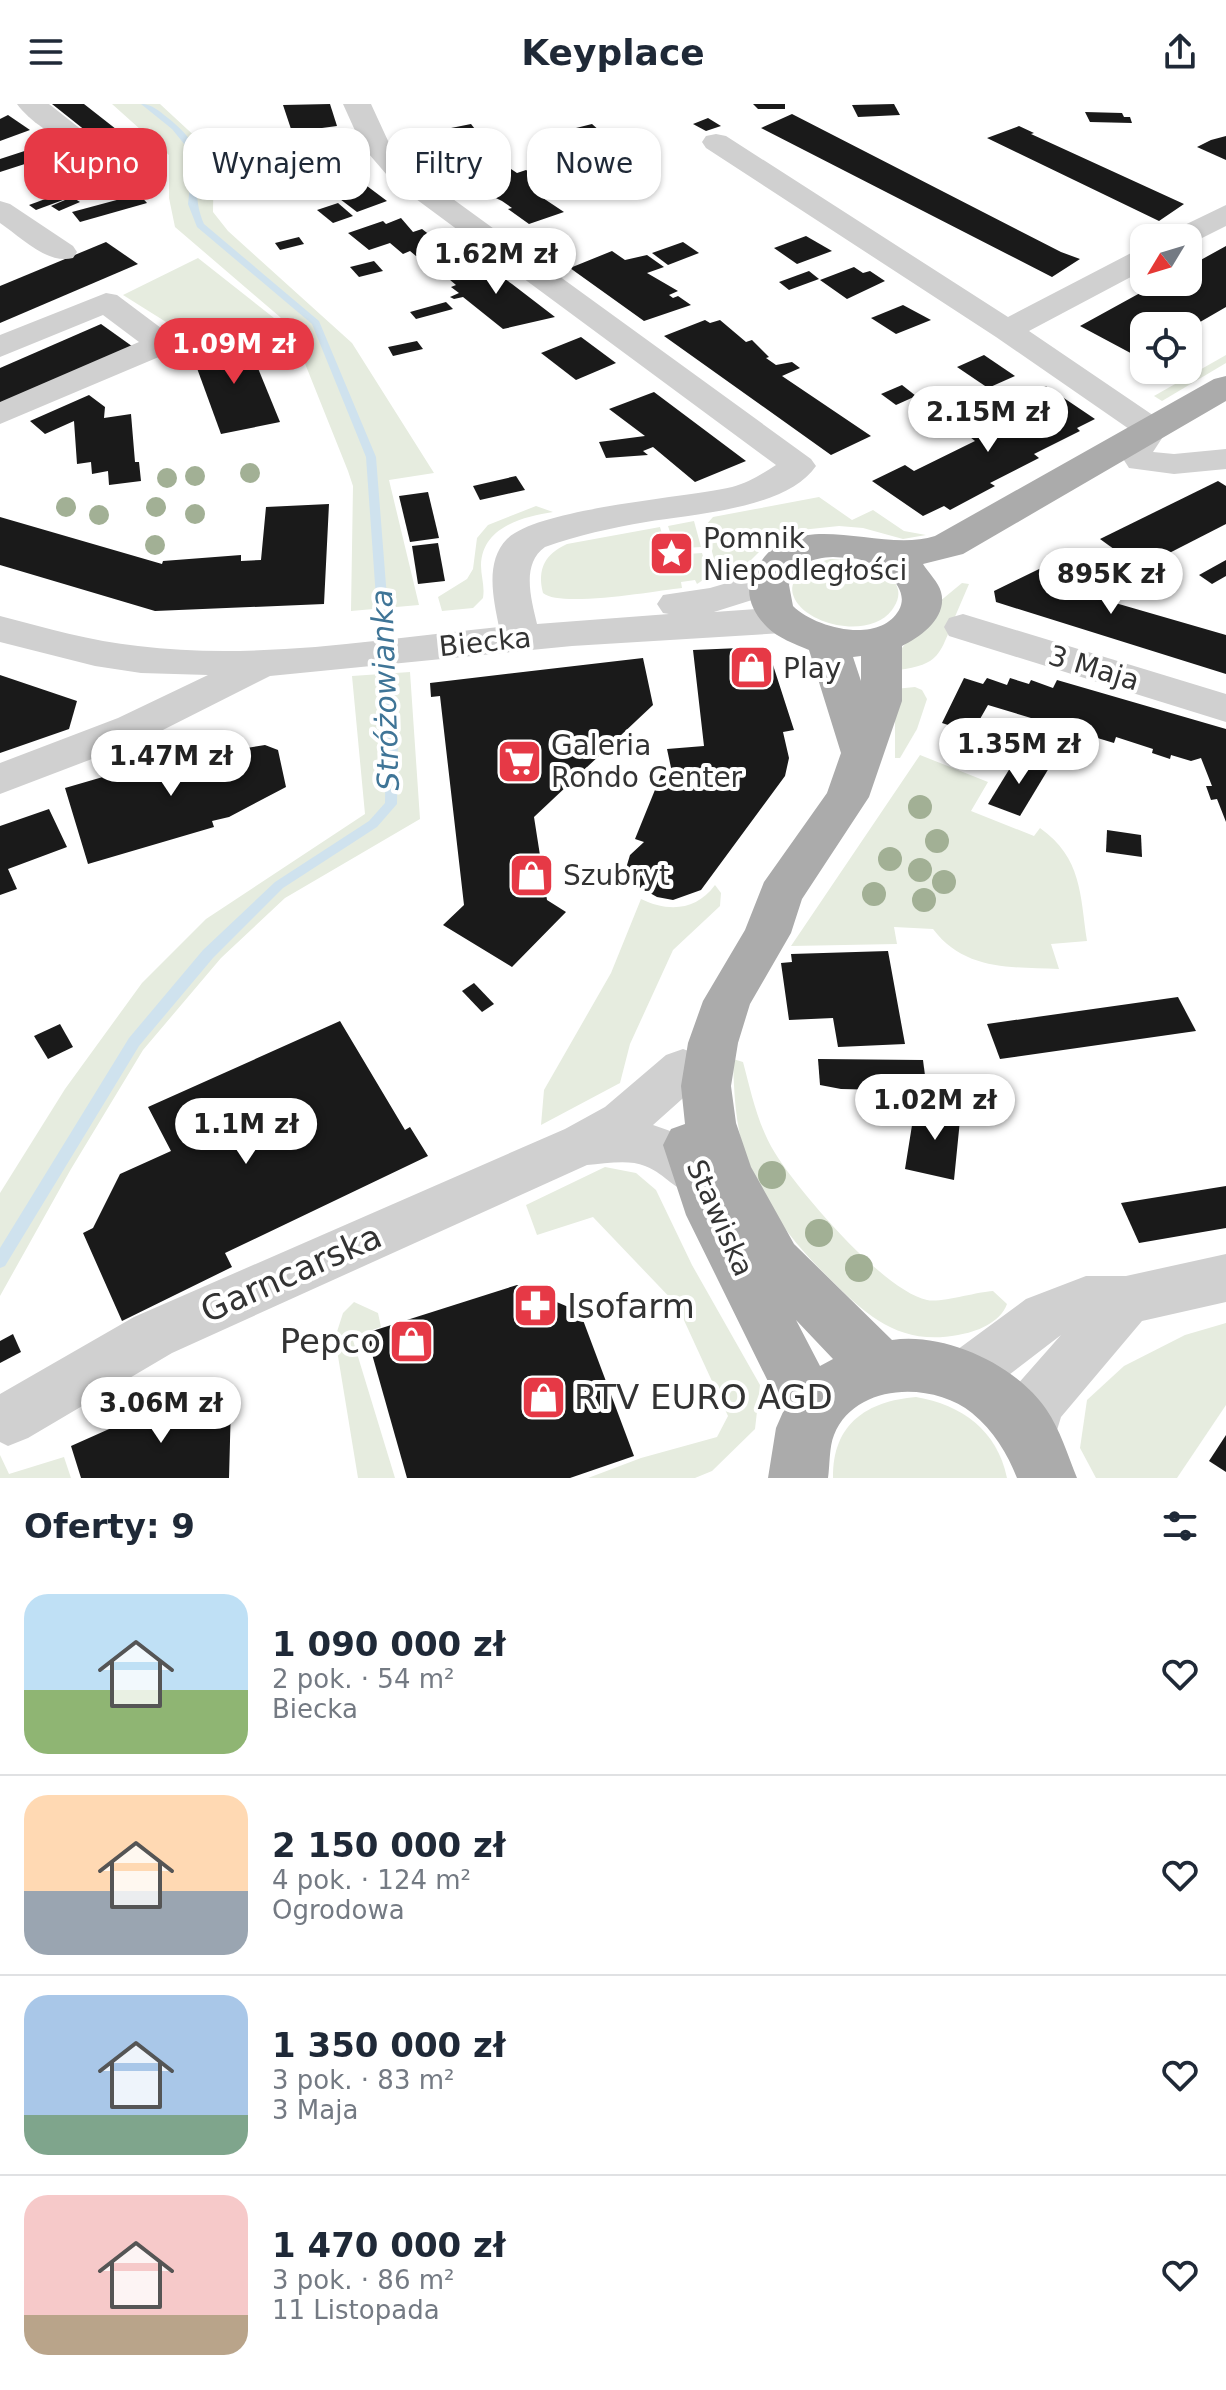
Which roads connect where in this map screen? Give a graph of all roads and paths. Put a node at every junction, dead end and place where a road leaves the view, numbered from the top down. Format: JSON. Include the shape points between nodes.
{"nodes":[{"id":1,"x":31,"y":104,"type":"edge"},
{"id":2,"x":357,"y":104,"type":"edge"},
{"id":3,"x":65,"y":128,"type":"edge"},
{"id":4,"x":716,"y":142,"type":"dead end"},
{"id":5,"x":0,"y":210,"type":"edge"},
{"id":6,"x":1226,"y":214,"type":"edge"},
{"id":7,"x":1202,"y":227,"type":"edge"},
{"id":8,"x":62,"y":252,"type":"dead end"},
{"id":9,"x":1130,"y":265,"type":"edge"},
{"id":10,"x":1007,"y":330,"type":"junction"},
{"id":11,"x":0,"y":347,"type":"edge"},
{"id":12,"x":1226,"y":386,"type":"edge"},
{"id":13,"x":1226,"y":409,"type":"edge"},
{"id":14,"x":0,"y":414,"type":"edge"},
{"id":15,"x":1146,"y":445,"type":"junction"},
{"id":16,"x":1226,"y":459,"type":"edge"},
{"id":17,"x":875,"y":550,"type":"junction"},
{"id":18,"x":768,"y":583,"type":"junction"},
{"id":19,"x":922,"y":593,"type":"junction"},
{"id":20,"x":0,"y":600,"type":"edge"},
{"id":21,"x":783,"y":620,"type":"junction"},
{"id":22,"x":963,"y":627,"type":"dead end"},
{"id":23,"x":0,"y":629,"type":"edge"},
{"id":24,"x":519,"y":630,"type":"junction"},
{"id":25,"x":300,"y":637,"type":"junction"},
{"id":26,"x":827,"y":641,"type":"junction"},
{"id":27,"x":882,"y":641,"type":"junction"},
{"id":28,"x":350,"y":645,"type":"junction"},
{"id":29,"x":141,"y":660,"type":"junction"},
{"id":30,"x":262,"y":664,"type":"junction"},
{"id":31,"x":1226,"y":708,"type":"edge"},
{"id":32,"x":146,"y":724,"type":"junction"},
{"id":33,"x":863,"y":754,"type":"junction"},
{"id":34,"x":0,"y":779,"type":"edge"},
{"id":35,"x":780,"y":894,"type":"junction"},
{"id":36,"x":683,"y":1069,"type":"junction"},
{"id":37,"x":583,"y":1144,"type":"junction"},
{"id":38,"x":695,"y":1172,"type":"junction"},
{"id":39,"x":1226,"y":1278,"type":"edge"},
{"id":40,"x":1126,"y":1300,"type":"junction"},
{"id":41,"x":880,"y":1367,"type":"junction"},
{"id":42,"x":965,"y":1376,"type":"junction"},
{"id":43,"x":813,"y":1415,"type":"junction"},
{"id":44,"x":8,"y":1419,"type":"dead end"},
{"id":45,"x":1038,"y":1456,"type":"edge"},
{"id":46,"x":798,"y":1478,"type":"edge"}],
"edges":[{"from":1,"to":3,"type":"street"},
{"from":2,"to":24,"type":"street","via":[[376,146],[403,176],[799,466],[741,496],[542,533],[520,546],[511,568]]},
{"from":4,"to":10,"type":"street"},
{"from":5,"to":8,"type":"street"},
{"from":6,"to":7,"type":"street"},
{"from":9,"to":10,"type":"street"},
{"from":10,"to":15,"type":"street"},
{"from":11,"to":14,"type":"street","via":[[106,302],[162,344]]},
{"from":12,"to":15,"type":"main road"},
{"from":13,"to":15,"type":"main road"},
{"from":15,"to":16,"type":"street","via":[[1166,464]]},
{"from":15,"to":17,"type":"main road","via":[[949,545],[915,554]]},
{"from":15,"to":19,"type":"main road"},
{"from":17,"to":18,"type":"main road","via":[[820,545],[777,566]]},
{"from":17,"to":19,"type":"main road","via":[[899,561],[915,576]]},
{"from":18,"to":21,"type":"main road","via":[[770,602]]},
{"from":18,"to":24,"type":"street","name":"Biecka","via":[[712,600]]},
{"from":19,"to":27,"type":"main road","via":[[915,620]]},
{"from":20,"to":25,"type":"street","name":"Biecka","via":[[87,626],[137,634],[203,640]]},
{"from":21,"to":24,"type":"street","name":"Biecka"},
{"from":21,"to":26,"type":"main road"},
{"from":22,"to":31,"type":"street","name":"3 Maja"},
{"from":23,"to":29,"type":"street","name":"Biecka"},
{"from":24,"to":28,"type":"street","name":"Biecka"},
{"from":25,"to":28,"type":"street","name":"Biecka"},
{"from":25,"to":30,"type":"street"},
{"from":26,"to":27,"type":"main road"},
{"from":26,"to":33,"type":"main road"},
{"from":27,"to":33,"type":"main road","name":"Stawiska","via":[[881,701]]},
{"from":28,"to":30,"type":"street","name":"Biecka"},
{"from":29,"to":30,"type":"street","name":"Biecka"},
{"from":29,"to":32,"type":"street"},
{"from":30,"to":32,"type":"street"},
{"from":32,"to":34,"type":"street"},
{"from":33,"to":35,"type":"main road","name":"Stawiska","via":[[847,797]]},
{"from":35,"to":36,"type":"main road","name":"Stawiska","via":[[751,916],[724,956],[699,1008]]},
{"from":35,"to":41,"type":"main road","name":"Stawiska","via":[[767,933],[727,1001],[713,1043],[706,1086],[710,1123],[727,1173],[775,1261]]},
{"from":36,"to":37,"type":"street","via":[[622,1122]]},
{"from":36,"to":38,"type":"main road","name":"Stawiska","via":[[683,1120]]},
{"from":37,"to":38,"type":"street","via":[[636,1140],[664,1149]]},
{"from":37,"to":44,"type":"street","name":"Garncarska","via":[[153,1335]]},
{"from":38,"to":43,"type":"main road","name":"Stawiska"},
{"from":39,"to":40,"type":"street"},
{"from":40,"to":42,"type":"street","via":[[1086,1300],[1045,1316]]},
{"from":40,"to":45,"type":"street","via":[[1036,1405]]},
{"from":41,"to":42,"type":"main road","via":[[922,1364]]},
{"from":41,"to":43,"type":"main road","via":[[847,1381]]},
{"from":42,"to":45,"type":"main road","via":[[1001,1400]]},
{"from":43,"to":46,"type":"main road","via":[[802,1439]]}]}
